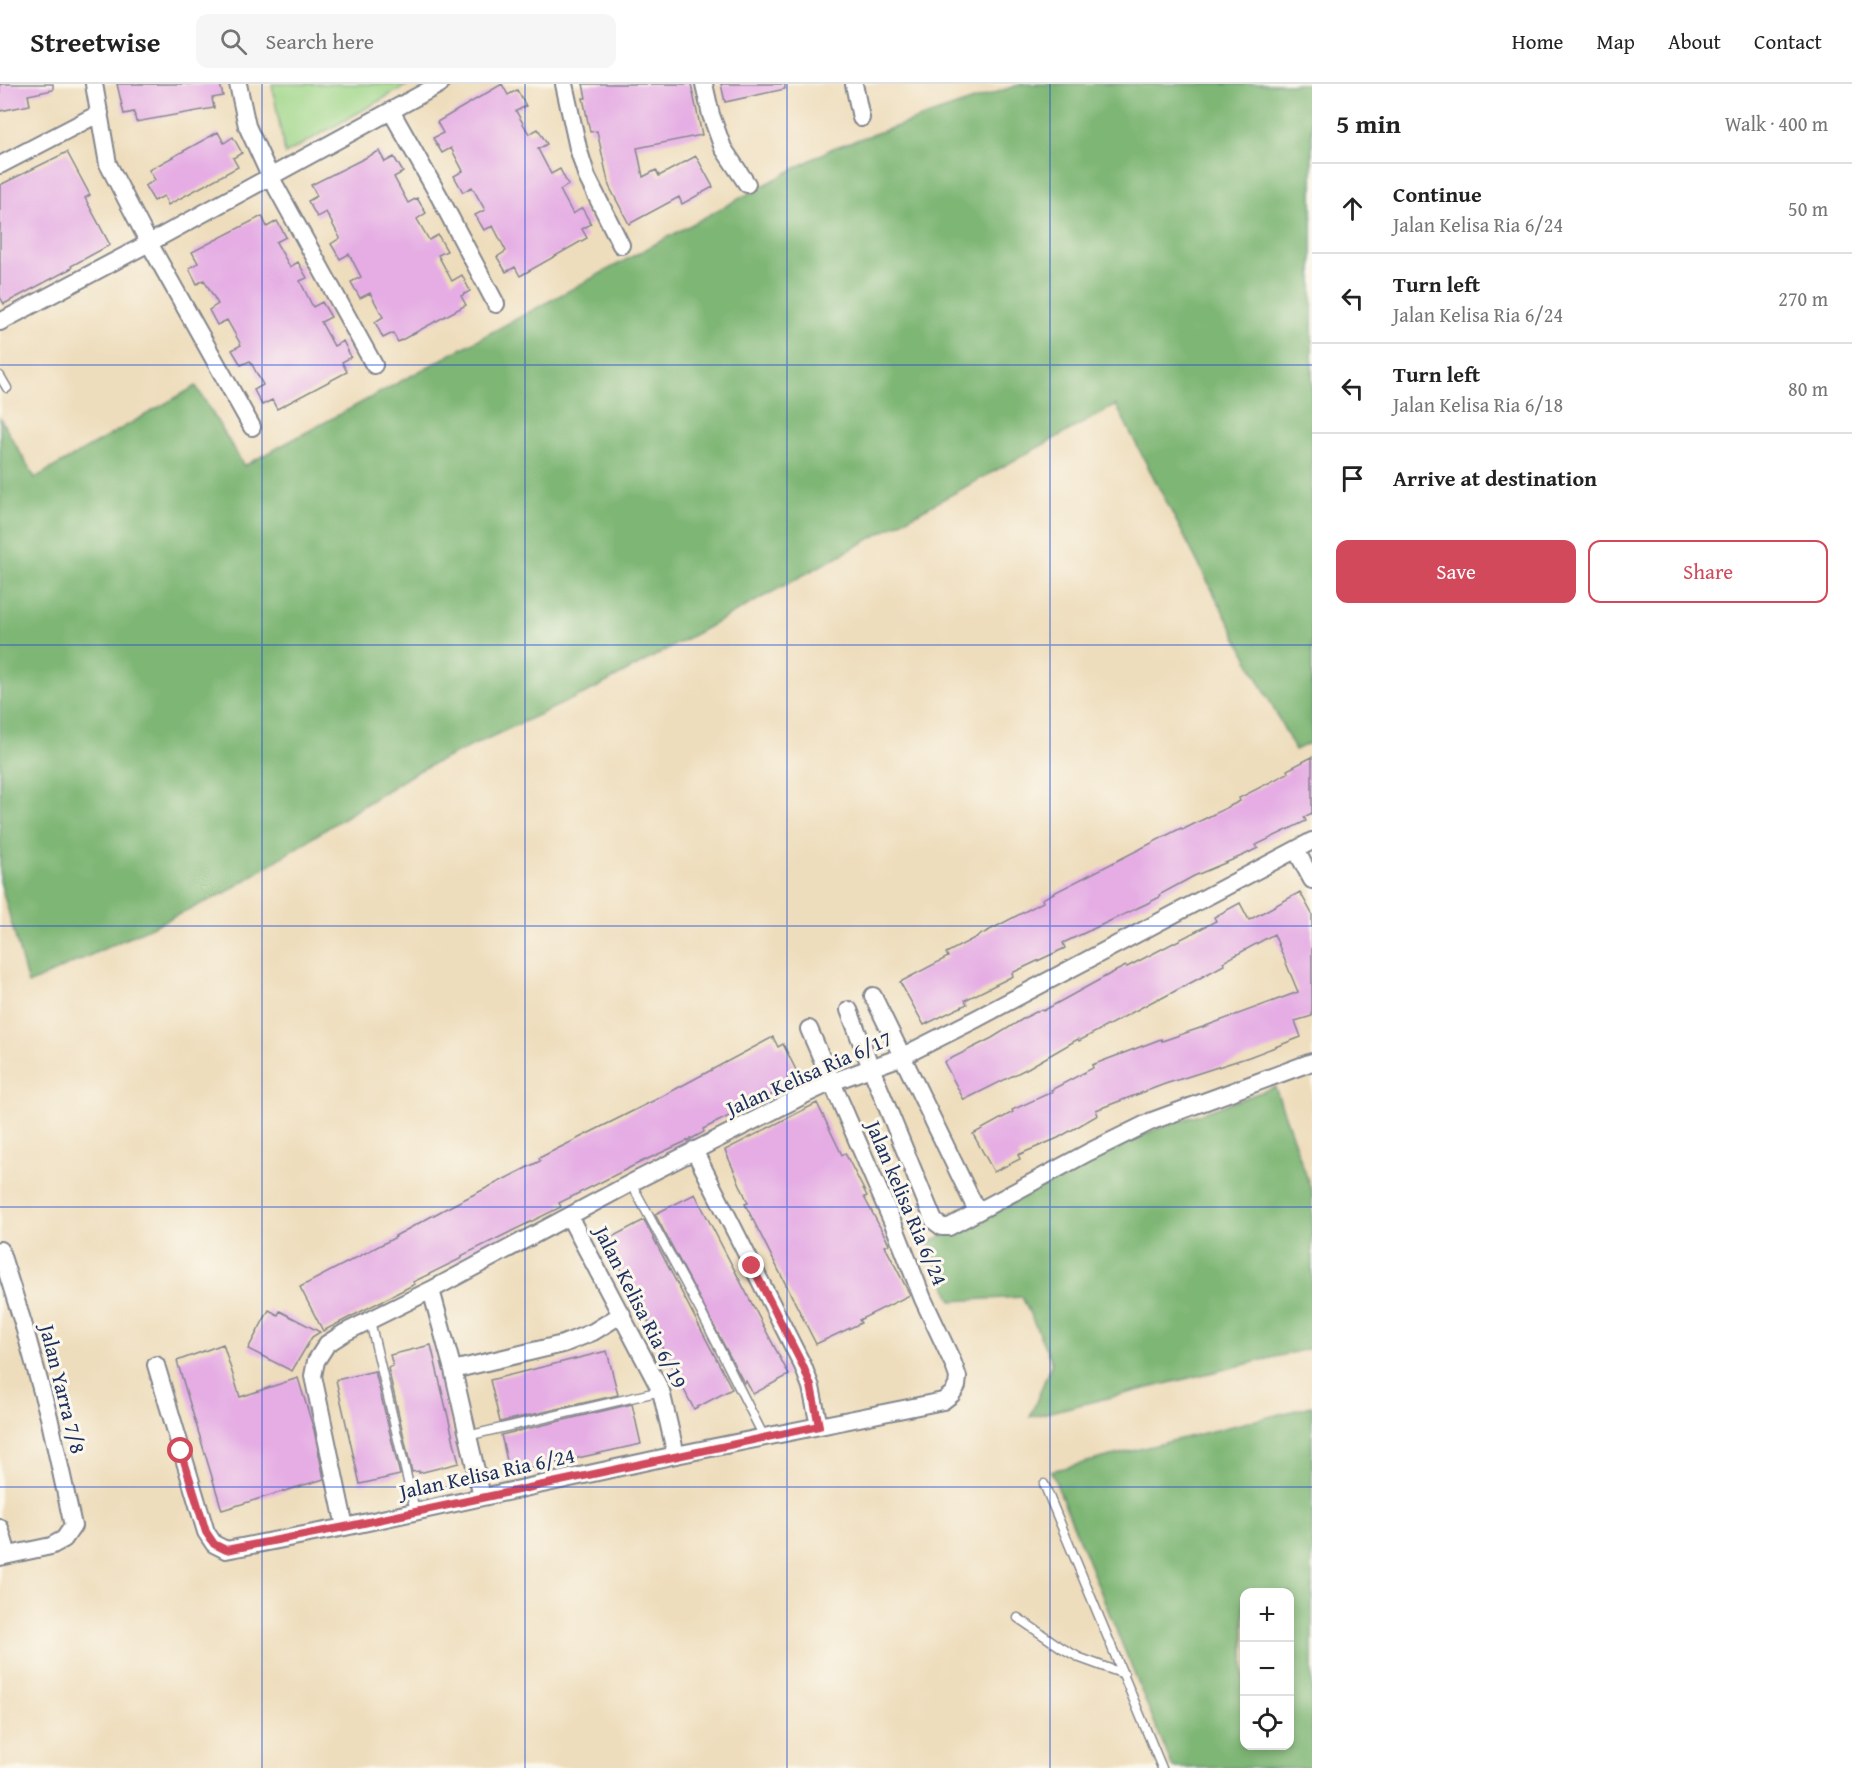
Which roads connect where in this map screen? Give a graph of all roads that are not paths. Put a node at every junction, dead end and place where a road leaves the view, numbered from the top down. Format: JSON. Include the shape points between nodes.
{"nodes":[{"id":1,"x":94,"y":84,"type":"edge"},
{"id":2,"x":238,"y":84,"type":"edge"},
{"id":3,"x":440,"y":84,"type":"edge"},
{"id":4,"x":564,"y":84,"type":"edge"},
{"id":5,"x":704,"y":84,"type":"edge"},
{"id":6,"x":854,"y":84,"type":"edge"},
{"id":7,"x":391,"y":111,"type":"junction"},
{"id":8,"x":100,"y":113,"type":"junction"},
{"id":9,"x":861,"y":118,"type":"dead end"},
{"id":10,"x":0,"y":165,"type":"edge"},
{"id":11,"x":270,"y":176,"type":"junction"},
{"id":12,"x":747,"y":184,"type":"dead end"},
{"id":13,"x":149,"y":243,"type":"junction"},
{"id":14,"x":621,"y":245,"type":"dead end"},
{"id":15,"x":495,"y":304,"type":"dead end"},
{"id":16,"x":0,"y":322,"type":"edge"},
{"id":17,"x":374,"y":365,"type":"dead end"},
{"id":18,"x":0,"y":376,"type":"edge"},
{"id":19,"x":7,"y":388,"type":"dead end"},
{"id":20,"x":252,"y":427,"type":"dead end"},
{"id":21,"x":1312,"y":841,"type":"edge"},
{"id":22,"x":1296,"y":850,"type":"junction"},
{"id":23,"x":1312,"y":880,"type":"edge"},
{"id":24,"x":873,"y":996,"type":"dead end"},
{"id":25,"x":849,"y":1010,"type":"dead end"},
{"id":26,"x":809,"y":1029,"type":"dead end"},
{"id":27,"x":901,"y":1057,"type":"junction"},
{"id":28,"x":1312,"y":1062,"type":"edge"},
{"id":29,"x":871,"y":1068,"type":"junction"},
{"id":30,"x":832,"y":1082,"type":"junction"},
{"id":31,"x":694,"y":1150,"type":"junction"},
{"id":32,"x":631,"y":1183,"type":"junction"},
{"id":33,"x":977,"y":1211,"type":"junction"},
{"id":34,"x":569,"y":1216,"type":"junction"},
{"id":35,"x":0,"y":1250,"type":"edge"},
{"id":36,"x":431,"y":1290,"type":"junction"},
{"id":37,"x":622,"y":1314,"type":"junction"},
{"id":38,"x":370,"y":1321,"type":"junction"},
{"id":39,"x":156,"y":1365,"type":"dead end"},
{"id":40,"x":453,"y":1370,"type":"junction"},
{"id":41,"x":661,"y":1391,"type":"junction"},
{"id":42,"x":952,"y":1394,"type":"joint"},
{"id":43,"x":819,"y":1426,"type":"junction"},
{"id":44,"x":467,"y":1436,"type":"junction"},
{"id":45,"x":764,"y":1437,"type":"junction"},
{"id":46,"x":676,"y":1455,"type":"junction"},
{"id":47,"x":1044,"y":1484,"type":"dead end"},
{"id":48,"x":482,"y":1497,"type":"junction"},
{"id":49,"x":415,"y":1511,"type":"junction"},
{"id":50,"x":345,"y":1527,"type":"junction"},
{"id":51,"x":0,"y":1528,"type":"edge"},
{"id":52,"x":4,"y":1556,"type":"edge"},
{"id":53,"x":1018,"y":1618,"type":"dead end"},
{"id":54,"x":1124,"y":1674,"type":"junction"},
{"id":55,"x":1162,"y":1768,"type":"edge"}],
"edges":[{"from":1,"to":8,"type":"street"},
{"from":2,"to":11,"type":"street","via":[[248,126]]},
{"from":3,"to":7,"type":"street"},
{"from":4,"to":14,"type":"street","via":[[587,177]]},
{"from":5,"to":12,"type":"street","via":[[723,148]]},
{"from":6,"to":9,"type":"street"},
{"from":7,"to":11,"type":"street"},
{"from":7,"to":15,"type":"street"},
{"from":8,"to":10,"type":"street"},
{"from":8,"to":13,"type":"street","via":[[108,164]]},
{"from":11,"to":13,"type":"street"},
{"from":11,"to":17,"type":"street"},
{"from":13,"to":16,"type":"street"},
{"from":13,"to":20,"type":"street"},
{"from":18,"to":19,"type":"lane"},
{"from":21,"to":22,"type":"street","name":"Jalan Kelisa Ria 6/17"},
{"from":22,"to":23,"type":"street"},
{"from":22,"to":27,"type":"street","name":"Jalan Kelisa Ria 6/17"},
{"from":24,"to":27,"type":"street"},
{"from":25,"to":29,"type":"street"},
{"from":26,"to":30,"type":"street","name":"Jalan kelisa Ria 6/24"},
{"from":27,"to":29,"type":"street","name":"Jalan Kelisa Ria 6/17"},
{"from":27,"to":33,"type":"street"},
{"from":28,"to":33,"type":"street","via":[[1152,1121]]},
{"from":29,"to":30,"type":"street","name":"Jalan Kelisa Ria 6/17"},
{"from":29,"to":33,"type":"street","via":[[934,1221],[950,1227]]},
{"from":30,"to":31,"type":"street","name":"Jalan Kelisa Ria 6/17"},
{"from":30,"to":42,"type":"street","name":"Jalan kelisa Ria 6/24","via":[[953,1363],[958,1377]]},
{"from":31,"to":32,"type":"street","name":"Jalan Kelisa Ria 6/17"},
{"from":31,"to":43,"type":"street","via":[[803,1366]]},
{"from":32,"to":34,"type":"street","name":"Jalan Kelisa Ria 6/17"},
{"from":32,"to":45,"type":"lane"},
{"from":34,"to":36,"type":"street","name":"Jalan Kelisa Ria 6/17"},
{"from":34,"to":37,"type":"street","name":"Jalan Kelisa Ria 6/19"},
{"from":35,"to":52,"type":"street","name":"Jalan Yarra 7/8","via":[[49,1417],[73,1526],[64,1539],[51,1546]]},
{"from":36,"to":38,"type":"street","name":"Jalan Kelisa Ria 6/17"},
{"from":36,"to":40,"type":"street"},
{"from":37,"to":40,"type":"street","via":[[593,1332],[562,1344]]},
{"from":37,"to":41,"type":"street","name":"Jalan Kelisa Ria 6/19"},
{"from":38,"to":49,"type":"lane"},
{"from":38,"to":50,"type":"street","name":"Jalan Kelisa Ria 6/17","via":[[327,1344],[312,1376]]},
{"from":39,"to":50,"type":"street","name":"Jalan Kelisa Ria 6/24","via":[[200,1516],[214,1544],[226,1550]]},
{"from":40,"to":44,"type":"street"},
{"from":41,"to":44,"type":"lane"},
{"from":41,"to":46,"type":"street","name":"Jalan Kelisa Ria 6/19"},
{"from":42,"to":43,"type":"street","name":"Jalan Kelisa Ria 6/24","via":[[943,1401]]},
{"from":43,"to":45,"type":"street","name":"Jalan Kelisa Ria 6/24"},
{"from":44,"to":48,"type":"street"},
{"from":45,"to":46,"type":"street","name":"Jalan Kelisa Ria 6/24"},
{"from":46,"to":48,"type":"street","name":"Jalan Kelisa Ria 6/24"},
{"from":47,"to":54,"type":"lane"},
{"from":48,"to":49,"type":"street","name":"Jalan Kelisa Ria 6/24"},
{"from":49,"to":50,"type":"street","name":"Jalan Kelisa Ria 6/24"},
{"from":51,"to":52,"type":"street"},
{"from":53,"to":54,"type":"lane","via":[[1080,1658]]},
{"from":54,"to":55,"type":"lane"}]}
